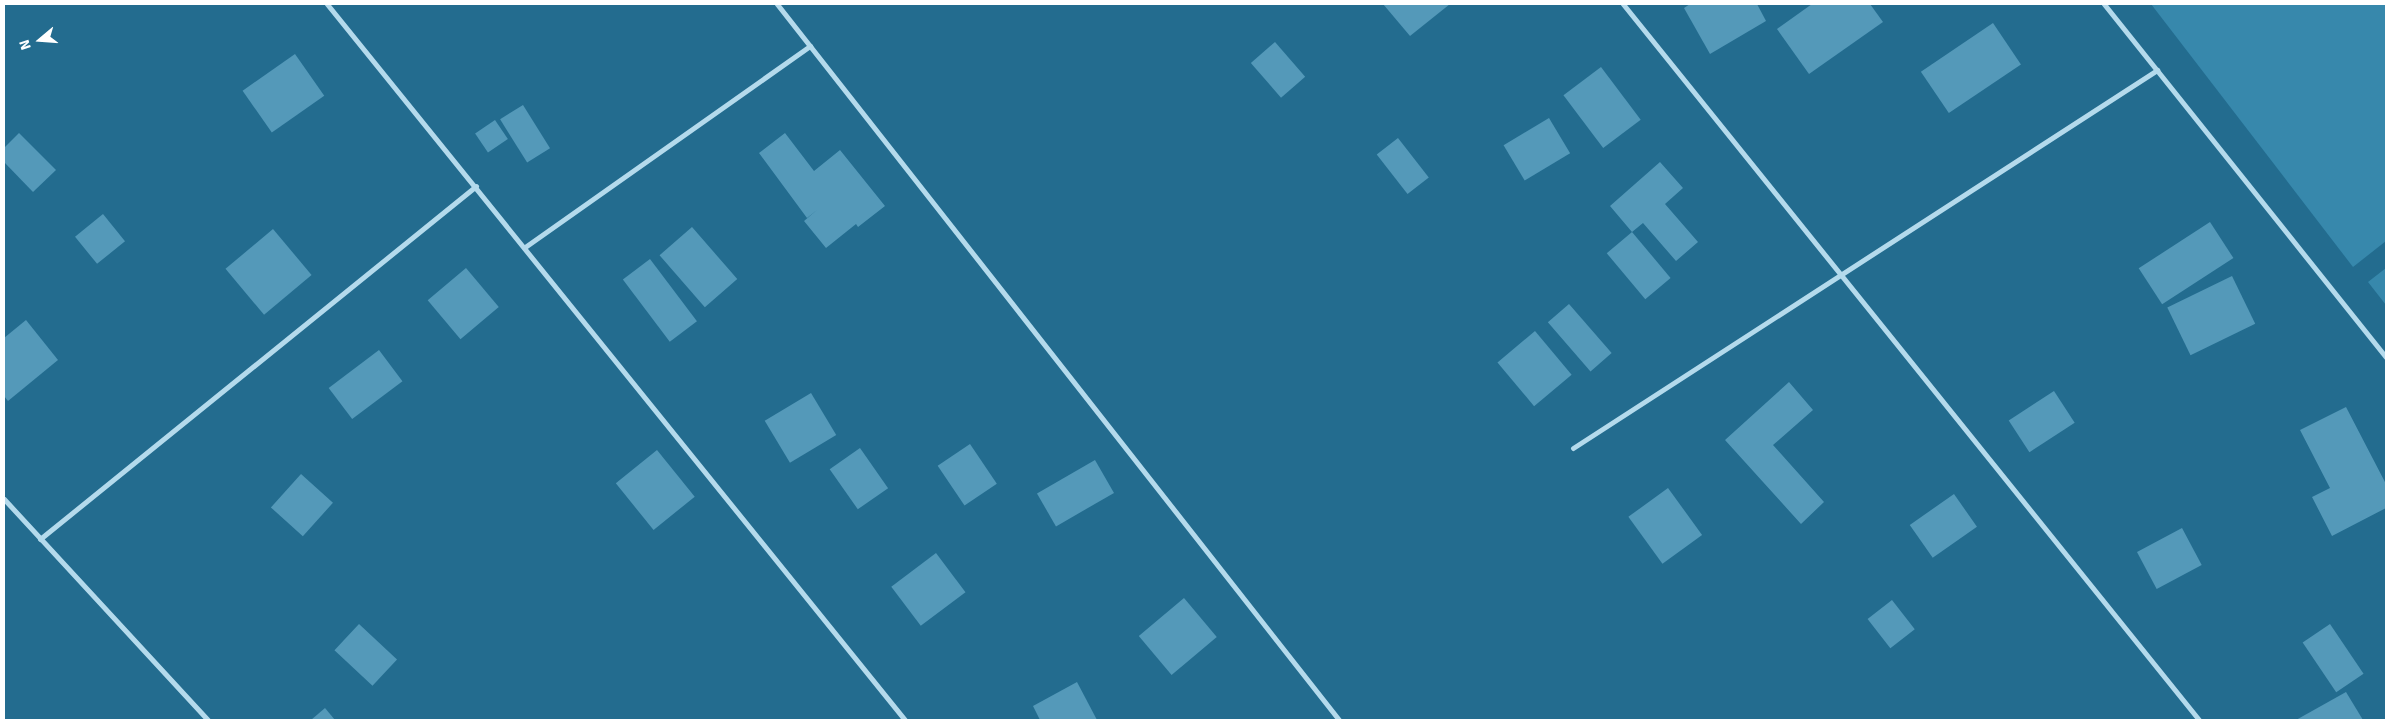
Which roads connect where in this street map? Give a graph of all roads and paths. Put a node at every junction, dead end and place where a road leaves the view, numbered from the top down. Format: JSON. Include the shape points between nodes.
{"nodes":[{"id":1,"x":327,"y":4,"type":"edge"},
{"id":2,"x":777,"y":4,"type":"edge"},
{"id":3,"x":1623,"y":4,"type":"edge"},
{"id":4,"x":2104,"y":4,"type":"edge"},
{"id":5,"x":810,"y":46,"type":"junction"},
{"id":6,"x":2157,"y":70,"type":"junction"},
{"id":7,"x":476,"y":186,"type":"junction"},
{"id":8,"x":525,"y":247,"type":"junction"},
{"id":9,"x":1841,"y":275,"type":"junction"},
{"id":10,"x":2386,"y":357,"type":"edge"},
{"id":11,"x":1573,"y":448,"type":"dead end"},
{"id":12,"x":4,"y":499,"type":"edge"},
{"id":13,"x":40,"y":539,"type":"junction"},
{"id":14,"x":208,"y":720,"type":"edge"},
{"id":15,"x":905,"y":720,"type":"edge"},
{"id":16,"x":1339,"y":720,"type":"edge"},
{"id":17,"x":2199,"y":720,"type":"edge"}],
"edges":[{"from":1,"to":7,"type":"street"},
{"from":2,"to":5,"type":"street"},
{"from":3,"to":9,"type":"street"},
{"from":4,"to":6,"type":"street"},
{"from":5,"to":8,"type":"street"},
{"from":5,"to":16,"type":"street"},
{"from":6,"to":9,"type":"street"},
{"from":6,"to":10,"type":"street"},
{"from":7,"to":8,"type":"street"},
{"from":7,"to":13,"type":"street"},
{"from":8,"to":15,"type":"street"},
{"from":9,"to":11,"type":"street"},
{"from":9,"to":17,"type":"street"},
{"from":12,"to":13,"type":"street"},
{"from":13,"to":14,"type":"street"}]}
